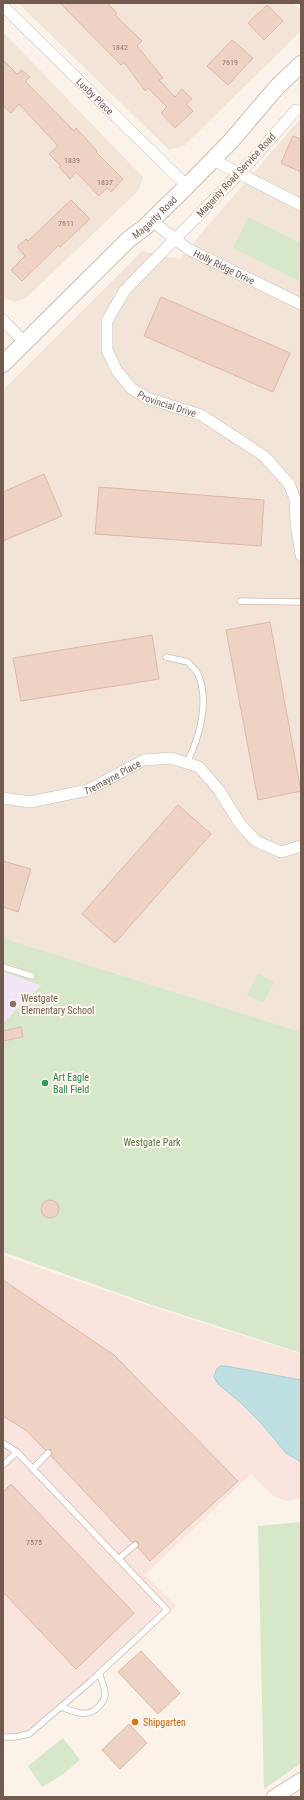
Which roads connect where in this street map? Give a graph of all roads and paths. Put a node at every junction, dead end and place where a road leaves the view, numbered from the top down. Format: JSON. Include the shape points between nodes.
{"nodes":[{"id":1,"x":3,"y":6,"type":"edge"},
{"id":2,"x":301,"y":64,"type":"edge"},
{"id":3,"x":296,"y":110,"type":"dead end"},
{"id":4,"x":213,"y":160,"type":"junction"},
{"id":5,"x":239,"y":174,"type":"junction"},
{"id":6,"x":187,"y":186,"type":"junction"},
{"id":7,"x":301,"y":204,"type":"edge"},
{"id":8,"x":152,"y":221,"type":"junction"},
{"id":9,"x":176,"y":240,"type":"junction"},
{"id":10,"x":301,"y":304,"type":"edge"},
{"id":11,"x":3,"y":320,"type":"edge"},
{"id":12,"x":25,"y":343,"type":"junction"},
{"id":13,"x":3,"y":364,"type":"edge"},
{"id":14,"x":301,"y":555,"type":"edge"},
{"id":15,"x":240,"y":601,"type":"dead end"},
{"id":16,"x":301,"y":602,"type":"edge"},
{"id":17,"x":166,"y":658,"type":"dead end"},
{"id":18,"x":187,"y":763,"type":"junction"},
{"id":19,"x":3,"y":798,"type":"edge"},
{"id":20,"x":301,"y":846,"type":"edge"},
{"id":21,"x":3,"y":967,"type":"edge"},
{"id":22,"x":32,"y":976,"type":"dead end"},
{"id":23,"x":3,"y":1444,"type":"edge"},
{"id":24,"x":17,"y":1452,"type":"junction"},
{"id":25,"x":48,"y":1453,"type":"dead end"},
{"id":26,"x":3,"y":1465,"type":"edge"},
{"id":27,"x":33,"y":1469,"type":"junction"},
{"id":28,"x":135,"y":1545,"type":"dead end"},
{"id":29,"x":118,"y":1559,"type":"junction"},
{"id":30,"x":100,"y":1673,"type":"junction"},
{"id":31,"x":61,"y":1707,"type":"junction"},
{"id":32,"x":3,"y":1737,"type":"edge"},
{"id":33,"x":301,"y":1780,"type":"edge"},
{"id":34,"x":274,"y":1797,"type":"edge"}],
"edges":[{"from":1,"to":6,"type":"street","name":"Lusby Place"},
{"from":2,"to":4,"type":"main road","name":"Magarity Road"},
{"from":3,"to":5,"type":"street","name":"Magarity Road Service Road"},
{"from":4,"to":5,"type":"street"},
{"from":4,"to":6,"type":"main road","name":"Magarity Road"},
{"from":5,"to":7,"type":"street"},
{"from":5,"to":9,"type":"street","name":"Magarity Road Service Road"},
{"from":6,"to":8,"type":"main road","name":"Magarity Road"},
{"from":8,"to":9,"type":"street","name":"Holly Ridge Drive"},
{"from":8,"to":12,"type":"main road","name":"Magarity Road","via":[[129,239]]},
{"from":9,"to":10,"type":"street","name":"Holly Ridge Drive"},
{"from":9,"to":14,"type":"street","name":"Provincial Drive","via":[[125,290],[107,321],[106,350],[117,371],[132,389],[147,398],[201,415],[264,456],[289,484],[295,499]]},
{"from":11,"to":12,"type":"street"},
{"from":12,"to":13,"type":"main road","name":"Magarity Road"},
{"from":15,"to":16,"type":"lane"},
{"from":17,"to":18,"type":"lane","via":[[188,662],[198,675],[202,696],[201,722],[196,743]]},
{"from":18,"to":19,"type":"street","name":"Tremayne Place","via":[[171,758],[144,760],[88,790],[30,802]]},
{"from":18,"to":20,"type":"street","name":"Tremayne Place","via":[[199,767],[219,790],[240,824],[256,841],[281,852]]},
{"from":21,"to":22,"type":"lane"},
{"from":23,"to":24,"type":"lane"},
{"from":24,"to":26,"type":"lane"},
{"from":24,"to":27,"type":"lane"},
{"from":25,"to":27,"type":"lane"},
{"from":27,"to":29,"type":"lane"},
{"from":28,"to":29,"type":"lane"},
{"from":29,"to":30,"type":"lane","via":[[167,1610]]},
{"from":30,"to":31,"type":"lane"},
{"from":30,"to":31,"type":"lane","via":[[105,1693],[97,1709],[91,1713],[78,1714]]},
{"from":31,"to":32,"type":"lane","via":[[29,1734]]},
{"from":33,"to":34,"type":"street"}]}
